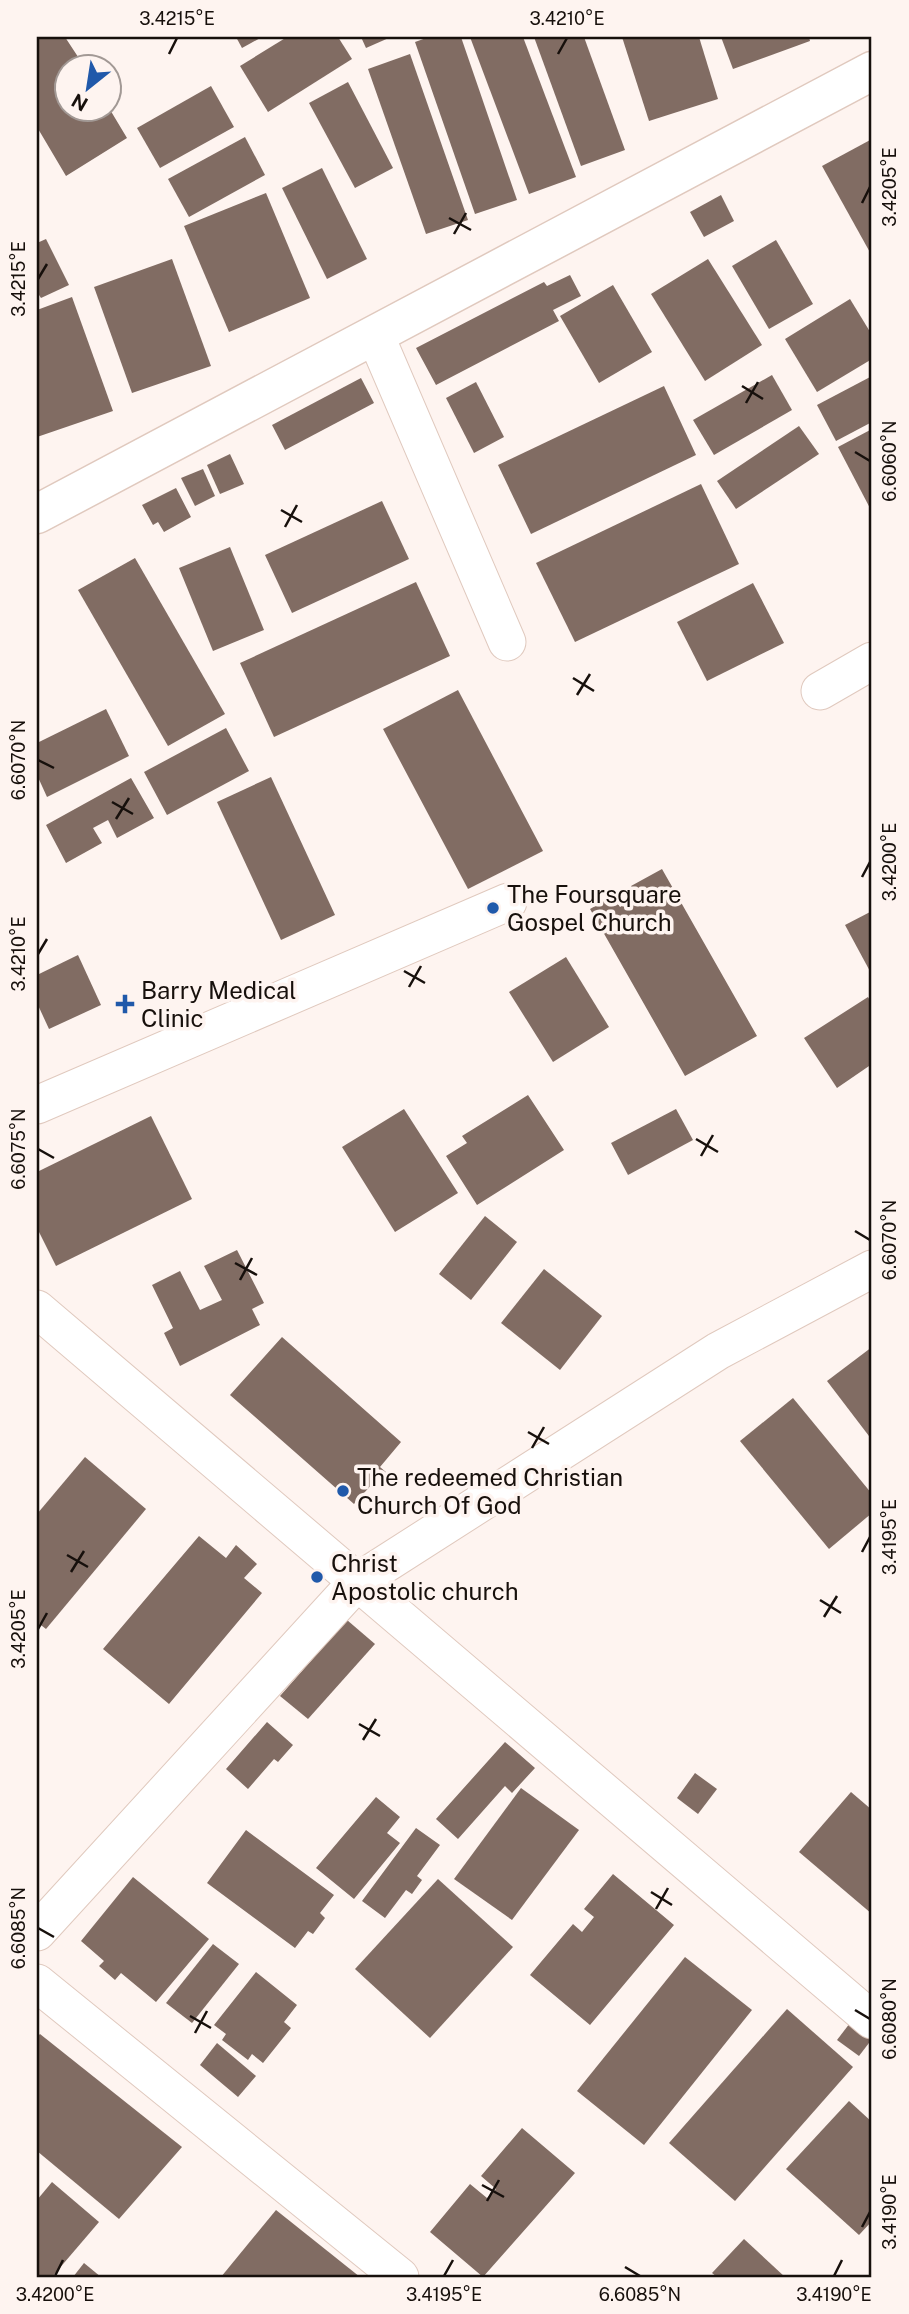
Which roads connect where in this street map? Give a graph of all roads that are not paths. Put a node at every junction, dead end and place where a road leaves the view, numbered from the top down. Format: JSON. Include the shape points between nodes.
{"nodes":[{"id":1,"x":872,"y":71,"type":"edge"},
{"id":2,"x":376,"y":337,"type":"junction"},
{"id":3,"x":37,"y":514,"type":"edge"},
{"id":4,"x":506,"y":642,"type":"dead end"},
{"id":5,"x":872,"y":661,"type":"edge"},
{"id":6,"x":820,"y":691,"type":"dead end"},
{"id":7,"x":508,"y":902,"type":"dead end"},
{"id":8,"x":37,"y":1105,"type":"edge"},
{"id":9,"x":872,"y":1269,"type":"edge"},
{"id":10,"x":37,"y":1309,"type":"edge"},
{"id":11,"x":357,"y":1582,"type":"junction"},
{"id":12,"x":37,"y":1932,"type":"edge"},
{"id":13,"x":37,"y":1983,"type":"edge"},
{"id":14,"x":872,"y":2020,"type":"edge"},
{"id":15,"x":400,"y":2277,"type":"edge"}],
"edges":[{"from":1,"to":2,"type":"street"},
{"from":2,"to":3,"type":"street"},
{"from":2,"to":4,"type":"street"},
{"from":5,"to":6,"type":"street"},
{"from":7,"to":8,"type":"street"},
{"from":9,"to":11,"type":"street","via":[[718,1352]]},
{"from":10,"to":11,"type":"street"},
{"from":11,"to":12,"type":"street"},
{"from":11,"to":14,"type":"street"},
{"from":13,"to":15,"type":"street"}]}
